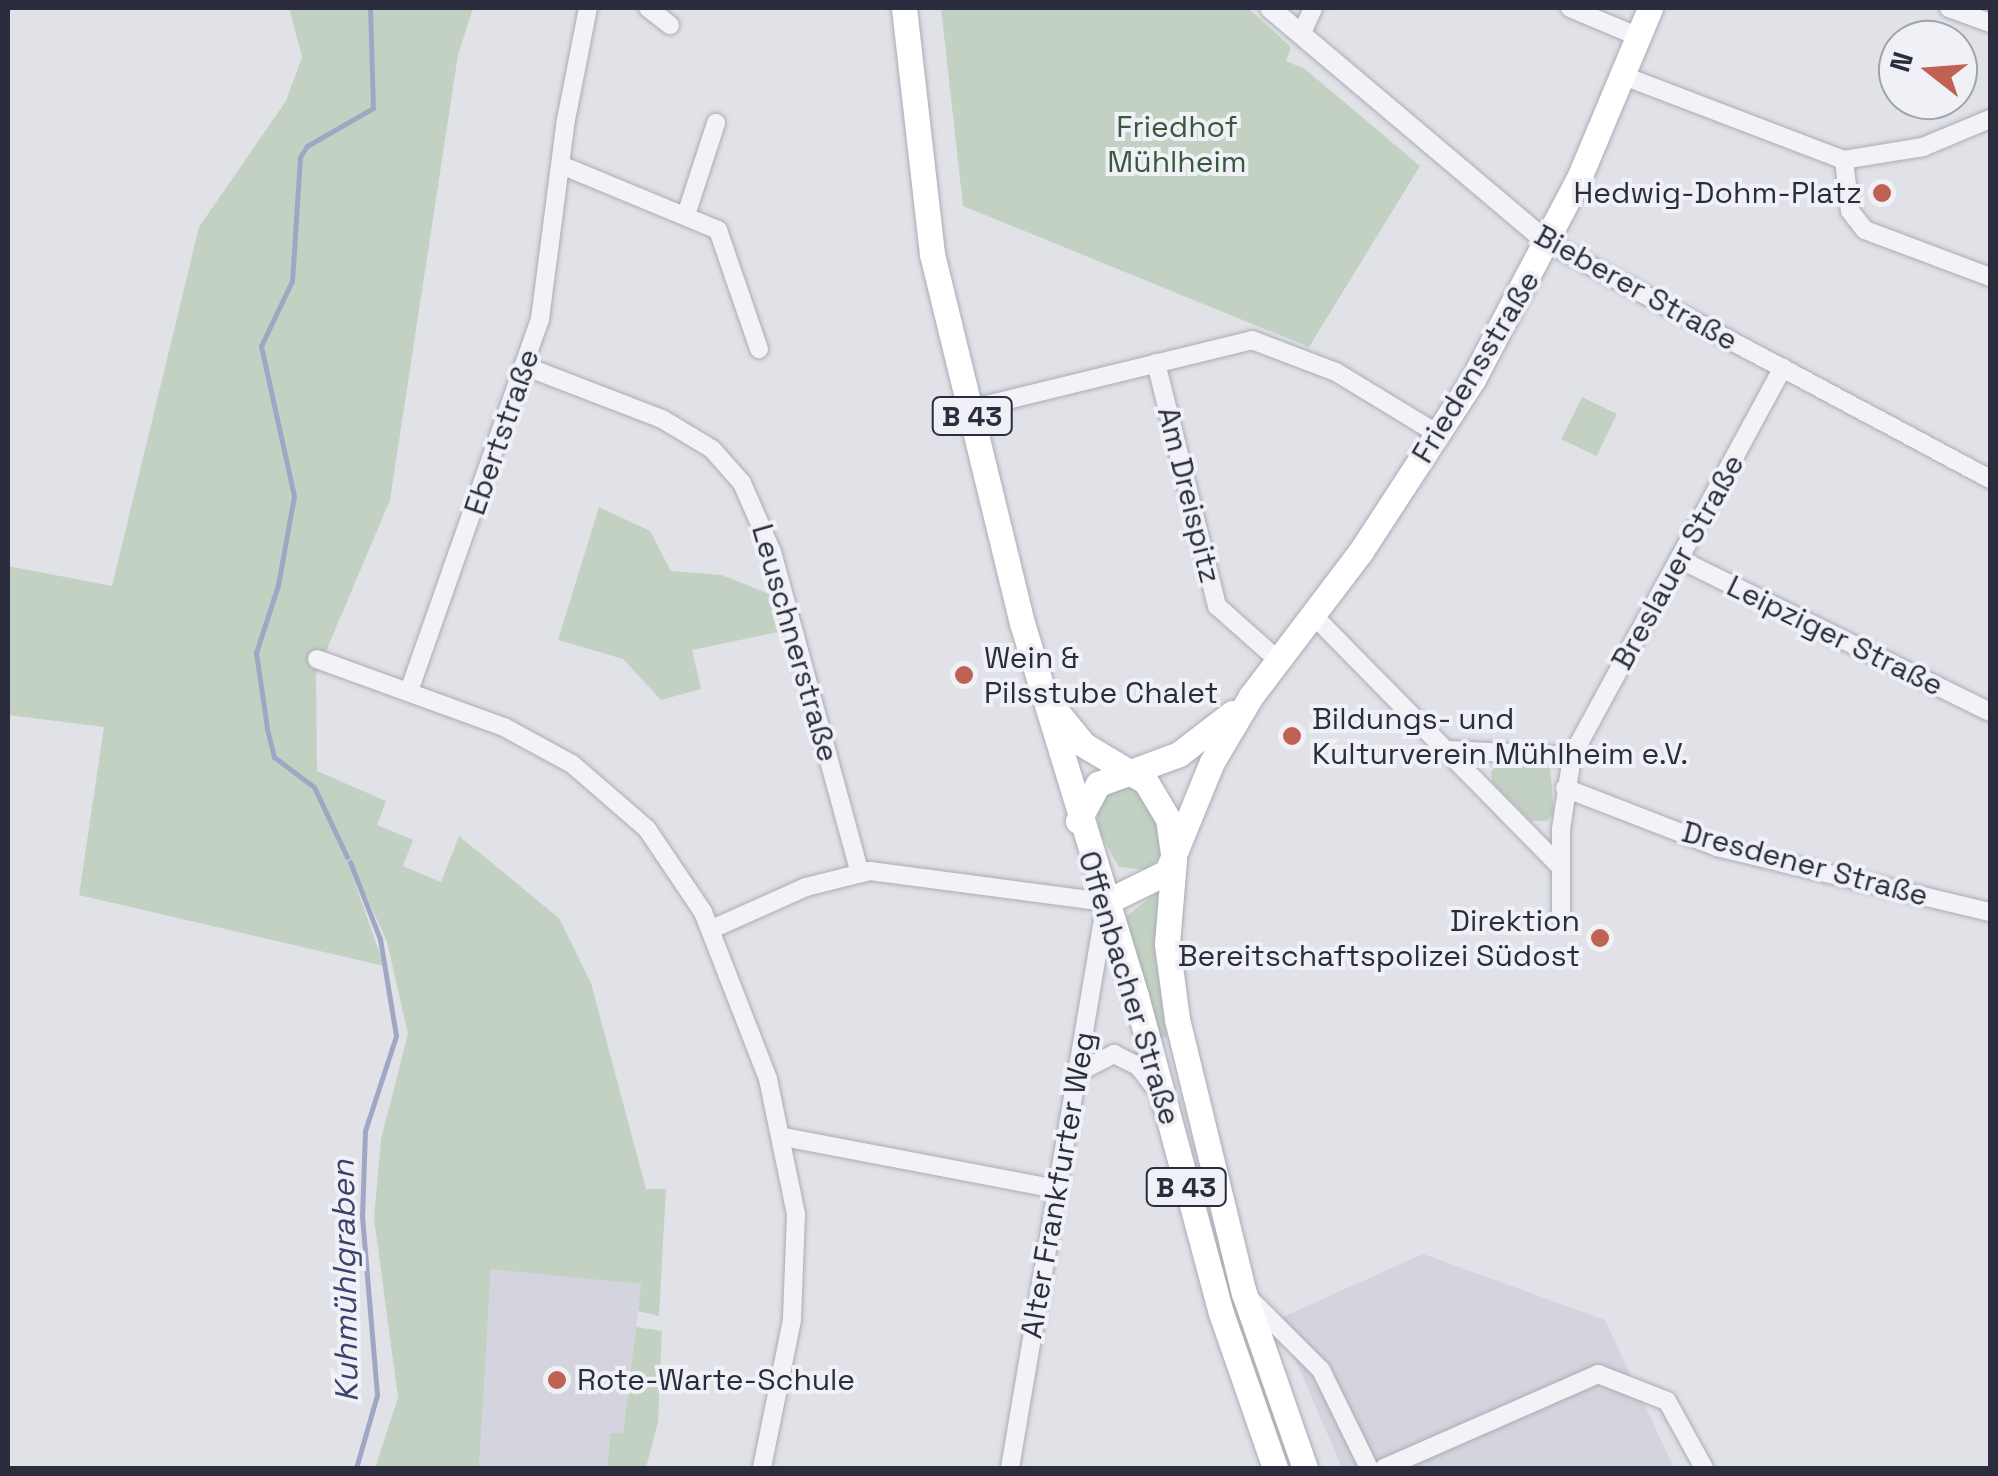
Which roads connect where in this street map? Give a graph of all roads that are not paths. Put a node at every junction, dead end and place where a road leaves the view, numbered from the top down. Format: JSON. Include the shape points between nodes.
{"nodes":[{"id":1,"x":588,"y":8,"type":"edge"},
{"id":2,"x":648,"y":8,"type":"edge"},
{"id":3,"x":904,"y":8,"type":"edge"},
{"id":4,"x":1270,"y":8,"type":"edge"},
{"id":5,"x":1313,"y":8,"type":"edge"},
{"id":6,"x":1570,"y":8,"type":"edge"},
{"id":7,"x":1650,"y":8,"type":"edge"},
{"id":8,"x":1949,"y":8,"type":"edge"},
{"id":9,"x":1990,"y":23,"type":"edge"},
{"id":10,"x":670,"y":26,"type":"dead end"},
{"id":11,"x":1302,"y":34,"type":"junction"},
{"id":12,"x":1639,"y":37,"type":"junction"},
{"id":13,"x":1624,"y":76,"type":"junction"},
{"id":14,"x":1990,"y":119,"type":"edge"},
{"id":15,"x":716,"y":123,"type":"dead end"},
{"id":16,"x":1844,"y":160,"type":"junction"},
{"id":17,"x":561,"y":165,"type":"junction"},
{"id":18,"x":686,"y":214,"type":"junction"},
{"id":19,"x":1548,"y":243,"type":"junction"},
{"id":20,"x":1990,"y":277,"type":"edge"},
{"id":21,"x":759,"y":349,"type":"dead end"},
{"id":22,"x":1156,"y":363,"type":"junction"},
{"id":23,"x":527,"y":366,"type":"junction"},
{"id":24,"x":1784,"y":368,"type":"junction"},
{"id":25,"x":970,"y":409,"type":"junction"},
{"id":26,"x":1438,"y":434,"type":"junction"},
{"id":27,"x":1990,"y":479,"type":"edge"},
{"id":28,"x":1679,"y":559,"type":"junction"},
{"id":29,"x":1314,"y":615,"type":"junction"},
{"id":30,"x":317,"y":658,"type":"dead end"},
{"id":31,"x":1279,"y":661,"type":"junction"},
{"id":32,"x":1037,"y":680,"type":"junction"},
{"id":33,"x":409,"y":692,"type":"junction"},
{"id":34,"x":1251,"y":696,"type":"junction"},
{"id":35,"x":1990,"y":712,"type":"edge"},
{"id":36,"x":1448,"y":750,"type":"junction"},
{"id":37,"x":1572,"y":756,"type":"junction"},
{"id":38,"x":1130,"y":770,"type":"junction"},
{"id":39,"x":1565,"y":788,"type":"junction"},
{"id":40,"x":1078,"y":821,"type":"junction"},
{"id":41,"x":1174,"y":860,"type":"junction"},
{"id":42,"x":1559,"y":865,"type":"junction"},
{"id":43,"x":860,"y":872,"type":"junction"},
{"id":44,"x":1106,"y":902,"type":"junction"},
{"id":45,"x":1990,"y":912,"type":"edge"},
{"id":46,"x":1561,"y":918,"type":"dead end"},
{"id":47,"x":712,"y":930,"type":"junction"},
{"id":48,"x":1077,"y":1072,"type":"junction"},
{"id":49,"x":1164,"y":1102,"type":"junction"},
{"id":50,"x":784,"y":1137,"type":"junction"},
{"id":51,"x":1056,"y":1189,"type":"junction"},
{"id":52,"x":1244,"y":1293,"type":"junction"},
{"id":53,"x":762,"y":1468,"type":"edge"},
{"id":54,"x":1010,"y":1468,"type":"edge"},
{"id":55,"x":1275,"y":1468,"type":"edge"},
{"id":56,"x":1305,"y":1468,"type":"edge"},
{"id":57,"x":1369,"y":1468,"type":"edge"},
{"id":58,"x":1384,"y":1468,"type":"edge"},
{"id":59,"x":1704,"y":1468,"type":"edge"}],
"edges":[{"from":1,"to":17,"type":"street","name":"Ebertstraße"},
{"from":2,"to":10,"type":"street"},
{"from":3,"to":25,"type":"main road","name":"Offenbacher Straße","number":"B 43","via":[[923,202]]},
{"from":4,"to":11,"type":"street","name":"Bieberer Straße"},
{"from":5,"to":11,"type":"street"},
{"from":6,"to":12,"type":"street"},
{"from":7,"to":12,"type":"main road","name":"Friedensstraße"},
{"from":8,"to":9,"type":"street"},
{"from":11,"to":19,"type":"street","name":"Bieberer Straße"},
{"from":12,"to":13,"type":"main road","name":"Friedensstraße"},
{"from":13,"to":16,"type":"street"},
{"from":13,"to":19,"type":"main road","name":"Friedensstraße"},
{"from":14,"to":16,"type":"street","via":[[1923,147]]},
{"from":15,"to":18,"type":"street"},
{"from":16,"to":20,"type":"street","via":[[1850,210],[1865,230]]},
{"from":17,"to":18,"type":"street"},
{"from":17,"to":23,"type":"street","name":"Ebertstraße","via":[[546,287]]},
{"from":18,"to":21,"type":"street","via":[[724,238]]},
{"from":19,"to":24,"type":"street","name":"Bieberer Straße"},
{"from":19,"to":26,"type":"main road","name":"Friedensstraße"},
{"from":22,"to":25,"type":"street"},
{"from":22,"to":26,"type":"street","via":[[1259,341],[1336,372]]},
{"from":22,"to":31,"type":"street","name":"Am Dreispitz","via":[[1217,606]]},
{"from":23,"to":33,"type":"street","name":"Ebertstraße"},
{"from":23,"to":43,"type":"street","name":"Leuschnerstraße","via":[[662,419],[712,449],[742,483],[772,552]]},
{"from":24,"to":27,"type":"street","name":"Bieberer Straße"},
{"from":24,"to":28,"type":"street","name":"Breslauer Straße"},
{"from":25,"to":32,"type":"main road","name":"Offenbacher Straße","number":"B 43"},
{"from":26,"to":29,"type":"main road","name":"Friedensstraße"},
{"from":28,"to":35,"type":"street","name":"Leipziger Straße"},
{"from":28,"to":37,"type":"street","name":"Breslauer Straße"},
{"from":29,"to":31,"type":"main road","name":"Friedensstraße"},
{"from":29,"to":36,"type":"street"},
{"from":30,"to":33,"type":"street"},
{"from":31,"to":34,"type":"main road","name":"Friedensstraße"},
{"from":32,"to":38,"type":"main road","name":"Offenbacher Straße","via":[[1073,735]]},
{"from":32,"to":40,"type":"main road","name":"Offenbacher Straße","number":"B 43"},
{"from":33,"to":47,"type":"street","via":[[504,727],[592,778],[659,844]]},
{"from":34,"to":38,"type":"main road","name":"Friedensstraße","via":[[1179,754]]},
{"from":34,"to":41,"type":"main road","name":"Friedensstraße","via":[[1200,788]]},
{"from":36,"to":37,"type":"street"},
{"from":36,"to":42,"type":"street"},
{"from":37,"to":39,"type":"street","name":"Breslauer Straße"},
{"from":38,"to":40,"type":"main road","name":"Friedensstraße","via":[[1098,784]]},
{"from":38,"to":41,"type":"main road","name":"Offenbacher Straße","via":[[1163,807]]},
{"from":39,"to":42,"type":"street","name":"Breslauer Straße"},
{"from":39,"to":45,"type":"street","name":"Dresdener Straße","via":[[1717,846]]},
{"from":40,"to":44,"type":"main road","name":"Offenbacher Straße","number":"B 43"},
{"from":41,"to":44,"type":"main road","via":[[1160,878]]},
{"from":41,"to":52,"type":"main road","name":"Offenbacher Straße","number":"B 43","via":[[1167,916],[1170,982]]},
{"from":42,"to":46,"type":"street","name":"Breslauer Straße"},
{"from":43,"to":44,"type":"street"},
{"from":43,"to":47,"type":"street","via":[[793,892]]},
{"from":44,"to":48,"type":"street","name":"Alter Frankfurter Weg"},
{"from":44,"to":49,"type":"main road","name":"Offenbacher Straße","number":"B 43"},
{"from":47,"to":50,"type":"street"},
{"from":48,"to":49,"type":"street","via":[[1100,1056],[1122,1056]]},
{"from":48,"to":51,"type":"street","name":"Alter Frankfurter Weg"},
{"from":49,"to":55,"type":"main road","name":"Offenbacher Straße","number":"B 43","via":[[1226,1327]]},
{"from":50,"to":51,"type":"street"},
{"from":50,"to":53,"type":"street","via":[[797,1275]]},
{"from":51,"to":54,"type":"street","name":"Alter Frankfurter Weg"},
{"from":52,"to":56,"type":"main road","name":"Offenbacher Straße","number":"B 43"},
{"from":52,"to":57,"type":"street","via":[[1321,1370]]},
{"from":58,"to":59,"type":"street","via":[[1598,1374],[1667,1402]]}]}
